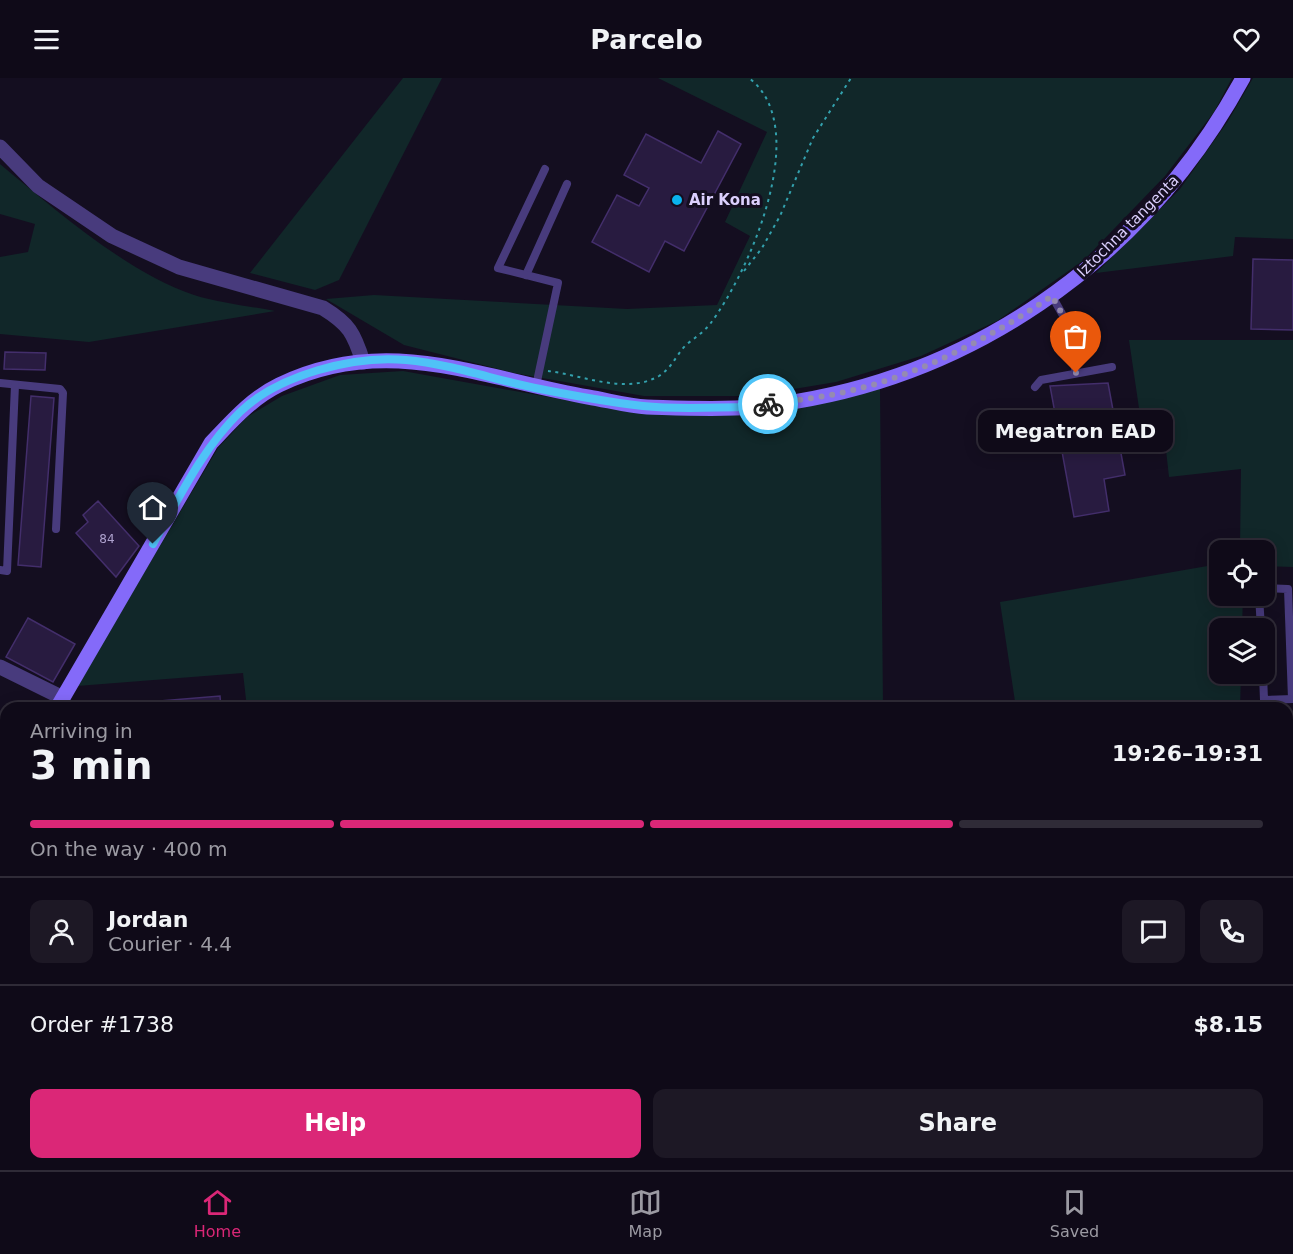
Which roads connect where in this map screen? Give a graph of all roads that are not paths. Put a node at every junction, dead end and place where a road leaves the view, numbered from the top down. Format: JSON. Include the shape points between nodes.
{"nodes":[{"id":1,"x":1243,"y":78,"type":"edge"},
{"id":2,"x":0,"y":147,"type":"edge"},
{"id":3,"x":545,"y":169,"type":"dead end"},
{"id":4,"x":567,"y":184,"type":"dead end"},
{"id":5,"x":526,"y":275,"type":"junction"},
{"id":6,"x":1052,"y":296,"type":"junction"},
{"id":7,"x":363,"y":362,"type":"junction"},
{"id":8,"x":1112,"y":367,"type":"dead end"},
{"id":9,"x":1076,"y":373,"type":"junction"},
{"id":10,"x":0,"y":383,"type":"edge"},
{"id":11,"x":15,"y":385,"type":"junction"},
{"id":12,"x":1035,"y":387,"type":"dead end"},
{"id":13,"x":535,"y":388,"type":"junction"},
{"id":14,"x":56,"y":529,"type":"dead end"},
{"id":15,"x":0,"y":570,"type":"edge"},
{"id":16,"x":1275,"y":588,"type":"edge"},
{"id":17,"x":0,"y":667,"type":"edge"},
{"id":18,"x":1263,"y":684,"type":"edge"},
{"id":19,"x":1292,"y":699,"type":"edge"},
{"id":20,"x":58,"y":702,"type":"edge"},
{"id":21,"x":61,"y":702,"type":"edge"}],
"edges":[{"from":1,"to":6,"type":"street","name":"Iztochna tangenta","via":[[1222,117],[1173,183],[1091,267]]},
{"from":2,"to":7,"type":"street","via":[[38,186],[112,236],[178,267],[323,308],[342,320],[354,335]]},
{"from":3,"to":5,"type":"lane","via":[[498,268]]},
{"from":4,"to":5,"type":"lane"},
{"from":5,"to":13,"type":"lane","via":[[558,283]]},
{"from":6,"to":9,"type":"lane","via":[[1065,319]]},
{"from":6,"to":13,"type":"street","name":"Iztochna tangenta","via":[[1001,330],[926,366],[838,393],[752,407],[644,406]]},
{"from":7,"to":13,"type":"street","name":"Iztochna tangenta","via":[[405,359]]},
{"from":7,"to":21,"type":"street","name":"Iztochna tangenta","via":[[324,368],[278,385],[242,410],[212,443]]},
{"from":8,"to":9,"type":"lane"},
{"from":9,"to":12,"type":"lane","via":[[1041,380]]},
{"from":10,"to":11,"type":"lane"},
{"from":11,"to":14,"type":"lane","via":[[60,389],[63,393]]},
{"from":11,"to":15,"type":"lane","via":[[8,570]]},
{"from":16,"to":19,"type":"lane","via":[[1288,589]]},
{"from":17,"to":20,"type":"street"},
{"from":18,"to":19,"type":"lane","via":[[1264,700]]}]}
